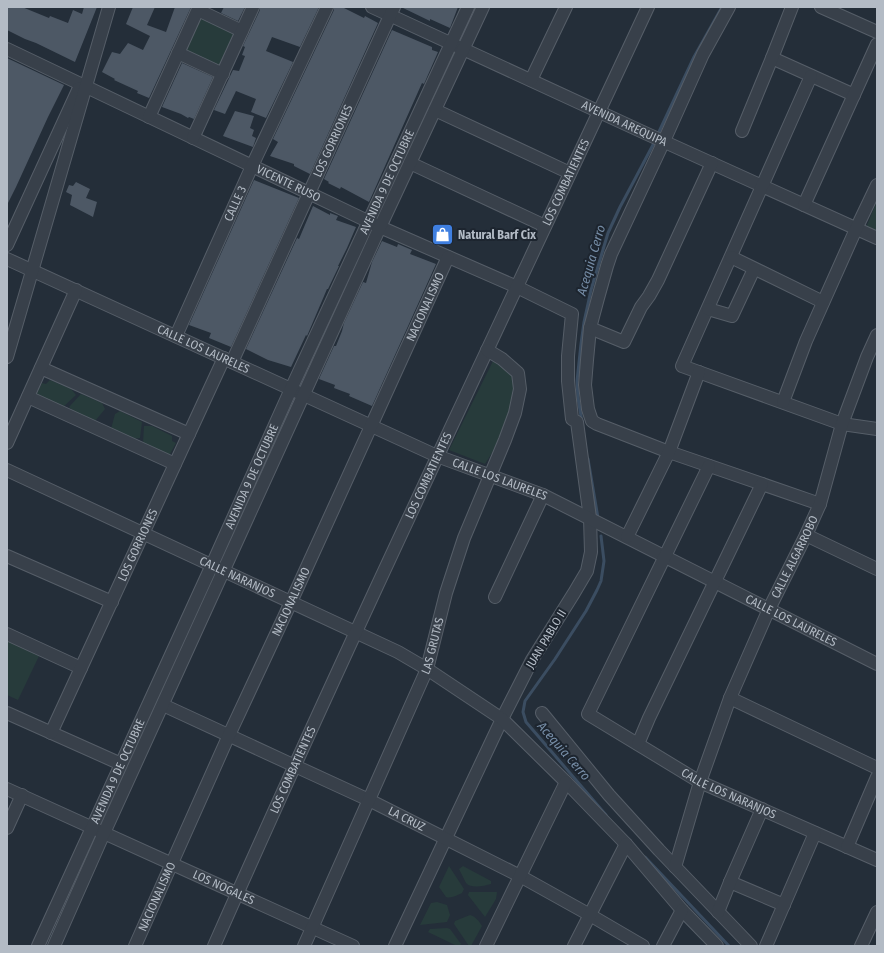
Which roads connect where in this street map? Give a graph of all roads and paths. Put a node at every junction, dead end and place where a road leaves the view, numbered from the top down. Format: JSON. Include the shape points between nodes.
{"nodes":[{"id":1,"x":109,"y":7,"type":"edge"},
{"id":2,"x":116,"y":7,"type":"edge"},
{"id":3,"x":253,"y":7,"type":"edge"},
{"id":4,"x":327,"y":7,"type":"edge"},
{"id":5,"x":372,"y":7,"type":"edge"},
{"id":6,"x":468,"y":7,"type":"edge"},
{"id":7,"x":483,"y":7,"type":"edge"},
{"id":8,"x":566,"y":7,"type":"edge"},
{"id":9,"x":648,"y":7,"type":"edge"},
{"id":10,"x":729,"y":7,"type":"edge"},
{"id":11,"x":792,"y":7,"type":"edge"},
{"id":12,"x":821,"y":7,"type":"edge"},
{"id":13,"x":199,"y":9,"type":"edge"},
{"id":14,"x":392,"y":11,"type":"edge"},
{"id":15,"x":242,"y":31,"type":"junction"},
{"id":16,"x":877,"y":32,"type":"edge"},
{"id":17,"x":452,"y":43,"type":"junction"},
{"id":18,"x":877,"y":44,"type":"edge"},
{"id":19,"x":7,"y":49,"type":"edge"},
{"id":20,"x":464,"y":49,"type":"junction"},
{"id":21,"x":178,"y":53,"type":"junction"},
{"id":22,"x":772,"y":58,"type":"junction"},
{"id":23,"x":223,"y":74,"type":"junction"},
{"id":24,"x":811,"y":76,"type":"junction"},
{"id":25,"x":531,"y":80,"type":"junction"},
{"id":26,"x":81,"y":84,"type":"junction"},
{"id":27,"x":854,"y":95,"type":"junction"},
{"id":28,"x":435,"y":110,"type":"junction"},
{"id":29,"x":599,"y":112,"type":"junction"},
{"id":30,"x":149,"y":116,"type":"junction"},
{"id":31,"x":742,"y":131,"type":"dead end"},
{"id":32,"x":193,"y":138,"type":"junction"},
{"id":33,"x":662,"y":140,"type":"junction"},
{"id":34,"x":410,"y":163,"type":"junction"},
{"id":35,"x":712,"y":163,"type":"junction"},
{"id":36,"x":252,"y":166,"type":"junction"},
{"id":37,"x":570,"y":173,"type":"junction"},
{"id":38,"x":877,"y":185,"type":"edge"},
{"id":39,"x":762,"y":186,"type":"junction"},
{"id":40,"x":309,"y":193,"type":"junction"},
{"id":41,"x":804,"y":205,"type":"junction"},
{"id":42,"x":369,"y":222,"type":"junction"},
{"id":43,"x":546,"y":226,"type":"junction"},
{"id":44,"x":380,"y":227,"type":"junction"},
{"id":45,"x":856,"y":229,"type":"junction"},
{"id":46,"x":877,"y":238,"type":"edge"},
{"id":47,"x":7,"y":245,"type":"edge"},
{"id":48,"x":448,"y":257,"type":"junction"},
{"id":49,"x":731,"y":257,"type":"junction"},
{"id":50,"x":7,"y":259,"type":"edge"},
{"id":51,"x":754,"y":268,"type":"junction"},
{"id":52,"x":517,"y":287,"type":"junction"},
{"id":53,"x":76,"y":290,"type":"junction"},
{"id":54,"x":823,"y":302,"type":"junction"},
{"id":55,"x":708,"y":309,"type":"junction"},
{"id":56,"x":572,"y":314,"type":"joint"},
{"id":57,"x":590,"y":328,"type":"junction"},
{"id":58,"x":877,"y":335,"type":"edge"},
{"id":59,"x":176,"y":336,"type":"junction"},
{"id":60,"x":487,"y":350,"type":"junction"},
{"id":61,"x":7,"y":356,"type":"edge"},
{"id":62,"x":228,"y":360,"type":"junction"},
{"id":63,"x":40,"y":368,"type":"junction"},
{"id":64,"x":699,"y":372,"type":"junction"},
{"id":65,"x":292,"y":389,"type":"junction"},
{"id":66,"x":304,"y":395,"type":"junction"},
{"id":67,"x":28,"y":397,"type":"junction"},
{"id":68,"x":783,"y":402,"type":"junction"},
{"id":69,"x":842,"y":424,"type":"junction"},
{"id":70,"x":372,"y":426,"type":"junction"},
{"id":71,"x":877,"y":429,"type":"edge"},
{"id":72,"x":189,"y":434,"type":"junction"},
{"id":73,"x":7,"y":443,"type":"edge"},
{"id":74,"x":669,"y":452,"type":"junction"},
{"id":75,"x":437,"y":456,"type":"junction"},
{"id":76,"x":175,"y":464,"type":"junction"},
{"id":77,"x":709,"y":466,"type":"junction"},
{"id":78,"x":7,"y":470,"type":"edge"},
{"id":79,"x":490,"y":476,"type":"junction"},
{"id":80,"x":762,"y":484,"type":"junction"},
{"id":81,"x":543,"y":495,"type":"junction"},
{"id":82,"x":820,"y":504,"type":"junction"},
{"id":83,"x":596,"y":522,"type":"junction"},
{"id":84,"x":144,"y":533,"type":"junction"},
{"id":85,"x":806,"y":535,"type":"junction"},
{"id":86,"x":627,"y":537,"type":"junction"},
{"id":87,"x":7,"y":556,"type":"edge"},
{"id":88,"x":664,"y":556,"type":"junction"},
{"id":89,"x":212,"y":565,"type":"junction"},
{"id":90,"x":877,"y":569,"type":"edge"},
{"id":91,"x":224,"y":571,"type":"junction"},
{"id":92,"x":714,"y":582,"type":"junction"},
{"id":93,"x":495,"y":597,"type":"dead end"},
{"id":94,"x":112,"y":602,"type":"junction"},
{"id":95,"x":291,"y":602,"type":"junction"},
{"id":96,"x":769,"y":610,"type":"junction"},
{"id":97,"x":356,"y":632,"type":"junction"},
{"id":98,"x":7,"y":634,"type":"edge"},
{"id":99,"x":877,"y":664,"type":"edge"},
{"id":100,"x":81,"y":668,"type":"junction"},
{"id":101,"x":427,"y":669,"type":"junction"},
{"id":102,"x":730,"y":698,"type":"junction"},
{"id":103,"x":163,"y":705,"type":"junction"},
{"id":104,"x":7,"y":713,"type":"edge"},
{"id":105,"x":542,"y":713,"type":"dead end"},
{"id":106,"x":502,"y":719,"type":"junction"},
{"id":107,"x":51,"y":733,"type":"junction"},
{"id":108,"x":229,"y":735,"type":"junction"},
{"id":109,"x":638,"y":744,"type":"junction"},
{"id":110,"x":121,"y":764,"type":"junction"},
{"id":111,"x":295,"y":766,"type":"junction"},
{"id":112,"x":877,"y":768,"type":"edge"},
{"id":113,"x":877,"y":777,"type":"edge"},
{"id":114,"x":566,"y":782,"type":"junction"},
{"id":115,"x":700,"y":782,"type":"junction"},
{"id":116,"x":7,"y":789,"type":"edge"},
{"id":117,"x":22,"y":796,"type":"junction"},
{"id":118,"x":369,"y":800,"type":"junction"},
{"id":119,"x":762,"y":809,"type":"junction"},
{"id":120,"x":7,"y":828,"type":"edge"},
{"id":121,"x":92,"y":828,"type":"junction"},
{"id":122,"x":104,"y":833,"type":"junction"},
{"id":123,"x":815,"y":833,"type":"junction"},
{"id":124,"x":447,"y":839,"type":"junction"},
{"id":125,"x":626,"y":844,"type":"junction"},
{"id":126,"x":847,"y":846,"type":"junction"},
{"id":127,"x":877,"y":860,"type":"edge"},
{"id":128,"x":172,"y":864,"type":"junction"},
{"id":129,"x":675,"y":867,"type":"junction"},
{"id":130,"x":520,"y":876,"type":"junction"},
{"id":131,"x":730,"y":882,"type":"junction"},
{"id":132,"x":237,"y":893,"type":"junction"},
{"id":133,"x":784,"y":905,"type":"junction"},
{"id":134,"x":682,"y":910,"type":"junction"},
{"id":135,"x":718,"y":912,"type":"junction"},
{"id":136,"x":877,"y":912,"type":"edge"},
{"id":137,"x":590,"y":915,"type":"junction"},
{"id":138,"x":312,"y":927,"type":"junction"},
{"id":139,"x":38,"y":946,"type":"edge"},
{"id":140,"x":54,"y":946,"type":"edge"},
{"id":141,"x":135,"y":946,"type":"edge"},
{"id":142,"x":214,"y":946,"type":"edge"},
{"id":143,"x":304,"y":946,"type":"edge"},
{"id":144,"x":353,"y":946,"type":"edge"},
{"id":145,"x":396,"y":946,"type":"edge"},
{"id":146,"x":486,"y":946,"type":"edge"},
{"id":147,"x":574,"y":946,"type":"edge"},
{"id":148,"x":642,"y":946,"type":"edge"},
{"id":149,"x":663,"y":946,"type":"edge"},
{"id":150,"x":717,"y":946,"type":"edge"},
{"id":151,"x":751,"y":946,"type":"edge"},
{"id":152,"x":766,"y":946,"type":"edge"},
{"id":153,"x":861,"y":946,"type":"edge"}],
"edges":[{"from":1,"to":61,"type":"street"},
{"from":2,"to":26,"type":"street"},
{"from":3,"to":15,"type":"street"},
{"from":4,"to":36,"type":"street","name":"CALLE 3"},
{"from":5,"to":14,"type":"street","name":"AVENIDA AREQUIPA"},
{"from":6,"to":17,"type":"street","name":"AVENIDA 9 DE OCTUBRE"},
{"from":7,"to":20,"type":"street","name":"AVENIDA 9 DE OCTUBRE"},
{"from":8,"to":25,"type":"street"},
{"from":9,"to":29,"type":"street","name":"LOS COMBATIENTES"},
{"from":10,"to":33,"type":"street","via":[[703,54]]},
{"from":11,"to":22,"type":"street"},
{"from":12,"to":16,"type":"street"},
{"from":13,"to":15,"type":"street"},
{"from":13,"to":21,"type":"street"},
{"from":14,"to":17,"type":"street","name":"AVENIDA AREQUIPA"},
{"from":14,"to":40,"type":"street","name":"LOS GORRIONES"},
{"from":15,"to":23,"type":"street"},
{"from":17,"to":20,"type":"street","name":"AVENIDA AREQUIPA"},
{"from":17,"to":42,"type":"street","name":"AVENIDA 9 DE OCTUBRE"},
{"from":18,"to":27,"type":"street"},
{"from":19,"to":26,"type":"street","name":"VICENTE RUSO"},
{"from":20,"to":25,"type":"street","name":"AVENIDA AREQUIPA"},
{"from":20,"to":28,"type":"street","name":"AVENIDA 9 DE OCTUBRE"},
{"from":21,"to":23,"type":"street"},
{"from":21,"to":30,"type":"street"},
{"from":22,"to":24,"type":"street"},
{"from":22,"to":31,"type":"street"},
{"from":23,"to":32,"type":"street"},
{"from":24,"to":27,"type":"street"},
{"from":24,"to":39,"type":"street"},
{"from":25,"to":29,"type":"street","name":"AVENIDA AREQUIPA"},
{"from":26,"to":30,"type":"street","name":"VICENTE RUSO"},
{"from":26,"to":47,"type":"street"},
{"from":27,"to":41,"type":"street"},
{"from":28,"to":34,"type":"street","name":"AVENIDA 9 DE OCTUBRE"},
{"from":28,"to":37,"type":"street"},
{"from":29,"to":33,"type":"street","name":"AVENIDA AREQUIPA"},
{"from":29,"to":37,"type":"street","name":"LOS COMBATIENTES"},
{"from":30,"to":32,"type":"street","name":"VICENTE RUSO"},
{"from":32,"to":36,"type":"street","name":"VICENTE RUSO"},
{"from":33,"to":35,"type":"street","name":"AVENIDA AREQUIPA"},
{"from":33,"to":57,"type":"street","via":[[611,254]]},
{"from":34,"to":43,"type":"street"},
{"from":34,"to":44,"type":"street","name":"AVENIDA 9 DE OCTUBRE"},
{"from":35,"to":39,"type":"street","name":"AVENIDA AREQUIPA"},
{"from":35,"to":57,"type":"street","via":[[658,280],[624,342]]},
{"from":36,"to":40,"type":"street","name":"VICENTE RUSO"},
{"from":36,"to":59,"type":"street","name":"CALLE 3"},
{"from":37,"to":43,"type":"street","name":"LOS COMBATIENTES"},
{"from":38,"to":45,"type":"street"},
{"from":39,"to":41,"type":"street","name":"AVENIDA AREQUIPA"},
{"from":39,"to":49,"type":"street"},
{"from":40,"to":42,"type":"street","name":"VICENTE RUSO"},
{"from":40,"to":62,"type":"street","name":"LOS GORRIONES"},
{"from":41,"to":45,"type":"street","name":"AVENIDA AREQUIPA"},
{"from":42,"to":44,"type":"street","name":"VICENTE RUSO"},
{"from":42,"to":65,"type":"street","name":"AVENIDA 9 DE OCTUBRE"},
{"from":43,"to":52,"type":"street","name":"LOS COMBATIENTES"},
{"from":44,"to":48,"type":"street","name":"VICENTE RUSO"},
{"from":44,"to":66,"type":"street","name":"AVENIDA 9 DE OCTUBRE"},
{"from":45,"to":46,"type":"street","name":"AVENIDA AREQUIPA"},
{"from":45,"to":54,"type":"street"},
{"from":48,"to":52,"type":"street","name":"VICENTE RUSO"},
{"from":48,"to":70,"type":"street","name":"NACIONALISMO"},
{"from":49,"to":51,"type":"street"},
{"from":49,"to":55,"type":"street"},
{"from":50,"to":53,"type":"street","name":"CALLE LOS LAURELES"},
{"from":51,"to":54,"type":"street"},
{"from":51,"to":55,"type":"street","via":[[732,316]]},
{"from":52,"to":56,"type":"street","name":"VICENTE RUSO"},
{"from":52,"to":60,"type":"street","name":"LOS COMBATIENTES"},
{"from":53,"to":59,"type":"street","name":"CALLE LOS LAURELES"},
{"from":53,"to":63,"type":"street"},
{"from":54,"to":68,"type":"street"},
{"from":55,"to":64,"type":"street","via":[[682,366]]},
{"from":56,"to":83,"type":"street","name":"JUAN PABLO II","via":[[568,381],[572,419],[578,422]]},
{"from":57,"to":74,"type":"street","via":[[585,386],[592,421]]},
{"from":58,"to":69,"type":"street","name":"CALLE ALGARROBO"},
{"from":59,"to":62,"type":"street","name":"CALLE LOS LAURELES"},
{"from":60,"to":75,"type":"street","name":"LOS COMBATIENTES"},
{"from":60,"to":79,"type":"street","name":"LAS GRUTAS","via":[[518,373],[520,389],[515,414]]},
{"from":62,"to":65,"type":"street","name":"CALLE LOS LAURELES"},
{"from":62,"to":72,"type":"street","name":"LOS GORRIONES"},
{"from":63,"to":67,"type":"street"},
{"from":63,"to":72,"type":"street"},
{"from":64,"to":68,"type":"street"},
{"from":64,"to":74,"type":"street"},
{"from":65,"to":66,"type":"street","name":"CALLE LOS LAURELES"},
{"from":65,"to":89,"type":"street","name":"AVENIDA 9 DE OCTUBRE"},
{"from":66,"to":70,"type":"street","name":"CALLE LOS LAURELES"},
{"from":66,"to":91,"type":"street","name":"AVENIDA 9 DE OCTUBRE"},
{"from":67,"to":73,"type":"street"},
{"from":67,"to":76,"type":"street"},
{"from":68,"to":69,"type":"street"},
{"from":69,"to":71,"type":"street"},
{"from":69,"to":82,"type":"street","name":"CALLE ALGARROBO"},
{"from":70,"to":75,"type":"street","name":"CALLE LOS LAURELES"},
{"from":70,"to":95,"type":"street","name":"NACIONALISMO"},
{"from":72,"to":76,"type":"street","name":"LOS GORRIONES"},
{"from":74,"to":77,"type":"street"},
{"from":74,"to":86,"type":"street"},
{"from":75,"to":79,"type":"street","name":"CALLE LOS LAURELES"},
{"from":75,"to":97,"type":"street","name":"LOS COMBATIENTES"},
{"from":76,"to":84,"type":"street","name":"LOS GORRIONES"},
{"from":77,"to":80,"type":"street"},
{"from":77,"to":88,"type":"street"},
{"from":78,"to":84,"type":"street","name":"CALLE NARANJOS"},
{"from":79,"to":81,"type":"street","name":"CALLE LOS LAURELES"},
{"from":79,"to":101,"type":"street","name":"LAS GRUTAS","via":[[464,538],[446,593]]},
{"from":80,"to":82,"type":"street"},
{"from":80,"to":92,"type":"street"},
{"from":81,"to":83,"type":"street","name":"CALLE LOS LAURELES"},
{"from":81,"to":93,"type":"street"},
{"from":82,"to":85,"type":"street","name":"CALLE ALGARROBO"},
{"from":83,"to":86,"type":"street","name":"CALLE LOS LAURELES"},
{"from":83,"to":106,"type":"street","name":"JUAN PABLO II","via":[[587,571],[532,660]]},
{"from":84,"to":89,"type":"street","name":"CALLE NARANJOS"},
{"from":84,"to":94,"type":"street","name":"LOS GORRIONES"},
{"from":85,"to":90,"type":"street"},
{"from":85,"to":96,"type":"street","name":"CALLE ALGARROBO"},
{"from":86,"to":88,"type":"street","name":"CALLE LOS LAURELES"},
{"from":87,"to":94,"type":"street"},
{"from":88,"to":92,"type":"street","name":"CALLE LOS LAURELES"},
{"from":88,"to":109,"type":"street","name":"CALLE LOS NARANJOS","via":[[588,714]]},
{"from":89,"to":91,"type":"street","name":"CALLE NARANJOS"},
{"from":89,"to":110,"type":"street","name":"AVENIDA 9 DE OCTUBRE"},
{"from":91,"to":95,"type":"street","name":"CALLE NARANJOS"},
{"from":91,"to":103,"type":"street","name":"AVENIDA 9 DE OCTUBRE"},
{"from":92,"to":96,"type":"street","name":"CALLE LOS LAURELES"},
{"from":92,"to":109,"type":"street"},
{"from":94,"to":100,"type":"street","name":"LOS GORRIONES"},
{"from":95,"to":97,"type":"street","name":"CALLE NARANJOS"},
{"from":95,"to":108,"type":"street","name":"NACIONALISMO"},
{"from":96,"to":99,"type":"street","name":"CALLE LOS LAURELES"},
{"from":96,"to":102,"type":"street","name":"CALLE ALGARROBO"},
{"from":97,"to":101,"type":"street","name":"CALLE NARANJOS"},
{"from":97,"to":111,"type":"street","name":"LOS COMBATIENTES"},
{"from":98,"to":100,"type":"street"},
{"from":100,"to":107,"type":"street","name":"LOS GORRIONES"},
{"from":101,"to":106,"type":"street","name":"CALLE NARANJOS"},
{"from":101,"to":118,"type":"street","name":"LAS GRUTAS"},
{"from":102,"to":112,"type":"street"},
{"from":102,"to":115,"type":"street","name":"CALLE ALGARROBO"},
{"from":103,"to":108,"type":"street","name":"LA CRUZ"},
{"from":103,"to":122,"type":"street","name":"AVENIDA 9 DE OCTUBRE"},
{"from":104,"to":107,"type":"street"},
{"from":105,"to":129,"type":"street","via":[[609,795]]},
{"from":106,"to":114,"type":"street"},
{"from":106,"to":124,"type":"street","name":"JUAN PABLO II"},
{"from":107,"to":110,"type":"street"},
{"from":108,"to":111,"type":"street","name":"LA CRUZ"},
{"from":108,"to":128,"type":"street","name":"NACIONALISMO"},
{"from":109,"to":115,"type":"street","name":"CALLE LOS NARANJOS"},
{"from":110,"to":121,"type":"street","name":"AVENIDA 9 DE OCTUBRE"},
{"from":111,"to":118,"type":"street","name":"LA CRUZ"},
{"from":111,"to":132,"type":"street","name":"LOS COMBATIENTES"},
{"from":113,"to":126,"type":"street"},
{"from":114,"to":125,"type":"street"},
{"from":114,"to":130,"type":"street"},
{"from":115,"to":119,"type":"street","name":"CALLE LOS NARANJOS"},
{"from":115,"to":129,"type":"street","name":"CALLE ALGARROBO"},
{"from":116,"to":117,"type":"street","name":"LOS NOGALES"},
{"from":117,"to":120,"type":"street"},
{"from":117,"to":121,"type":"street","name":"LOS NOGALES"},
{"from":118,"to":124,"type":"street","name":"LA CRUZ"},
{"from":118,"to":138,"type":"street","name":"LAS GRUTAS"},
{"from":119,"to":123,"type":"street","name":"CALLE LOS NARANJOS"},
{"from":119,"to":131,"type":"street"},
{"from":121,"to":122,"type":"street","name":"LOS NOGALES"},
{"from":121,"to":139,"type":"street","name":"AVENIDA 9 DE OCTUBRE"},
{"from":122,"to":128,"type":"street","name":"LOS NOGALES"},
{"from":122,"to":140,"type":"street","name":"AVENIDA 9 DE OCTUBRE"},
{"from":123,"to":126,"type":"street","name":"CALLE LOS NARANJOS"},
{"from":123,"to":133,"type":"street"},
{"from":124,"to":130,"type":"street","name":"LA CRUZ"},
{"from":124,"to":145,"type":"street","name":"JUAN PABLO II"},
{"from":125,"to":134,"type":"street"},
{"from":125,"to":137,"type":"street"},
{"from":126,"to":127,"type":"street","name":"CALLE LOS NARANJOS"},
{"from":128,"to":132,"type":"street","name":"LOS NOGALES"},
{"from":128,"to":141,"type":"street","name":"NACIONALISMO"},
{"from":129,"to":135,"type":"street"},
{"from":130,"to":137,"type":"street","name":"LA CRUZ"},
{"from":130,"to":146,"type":"street"},
{"from":131,"to":133,"type":"street"},
{"from":131,"to":135,"type":"street"},
{"from":132,"to":138,"type":"street","name":"LOS NOGALES"},
{"from":132,"to":142,"type":"street","name":"LOS COMBATIENTES"},
{"from":133,"to":152,"type":"street"},
{"from":134,"to":149,"type":"street"},
{"from":134,"to":150,"type":"street"},
{"from":135,"to":151,"type":"street"},
{"from":136,"to":153,"type":"street"},
{"from":137,"to":147,"type":"street"},
{"from":137,"to":148,"type":"street","name":"LA CRUZ"},
{"from":138,"to":143,"type":"street","name":"LAS GRUTAS"},
{"from":138,"to":144,"type":"street","name":"LOS NOGALES"}]}
